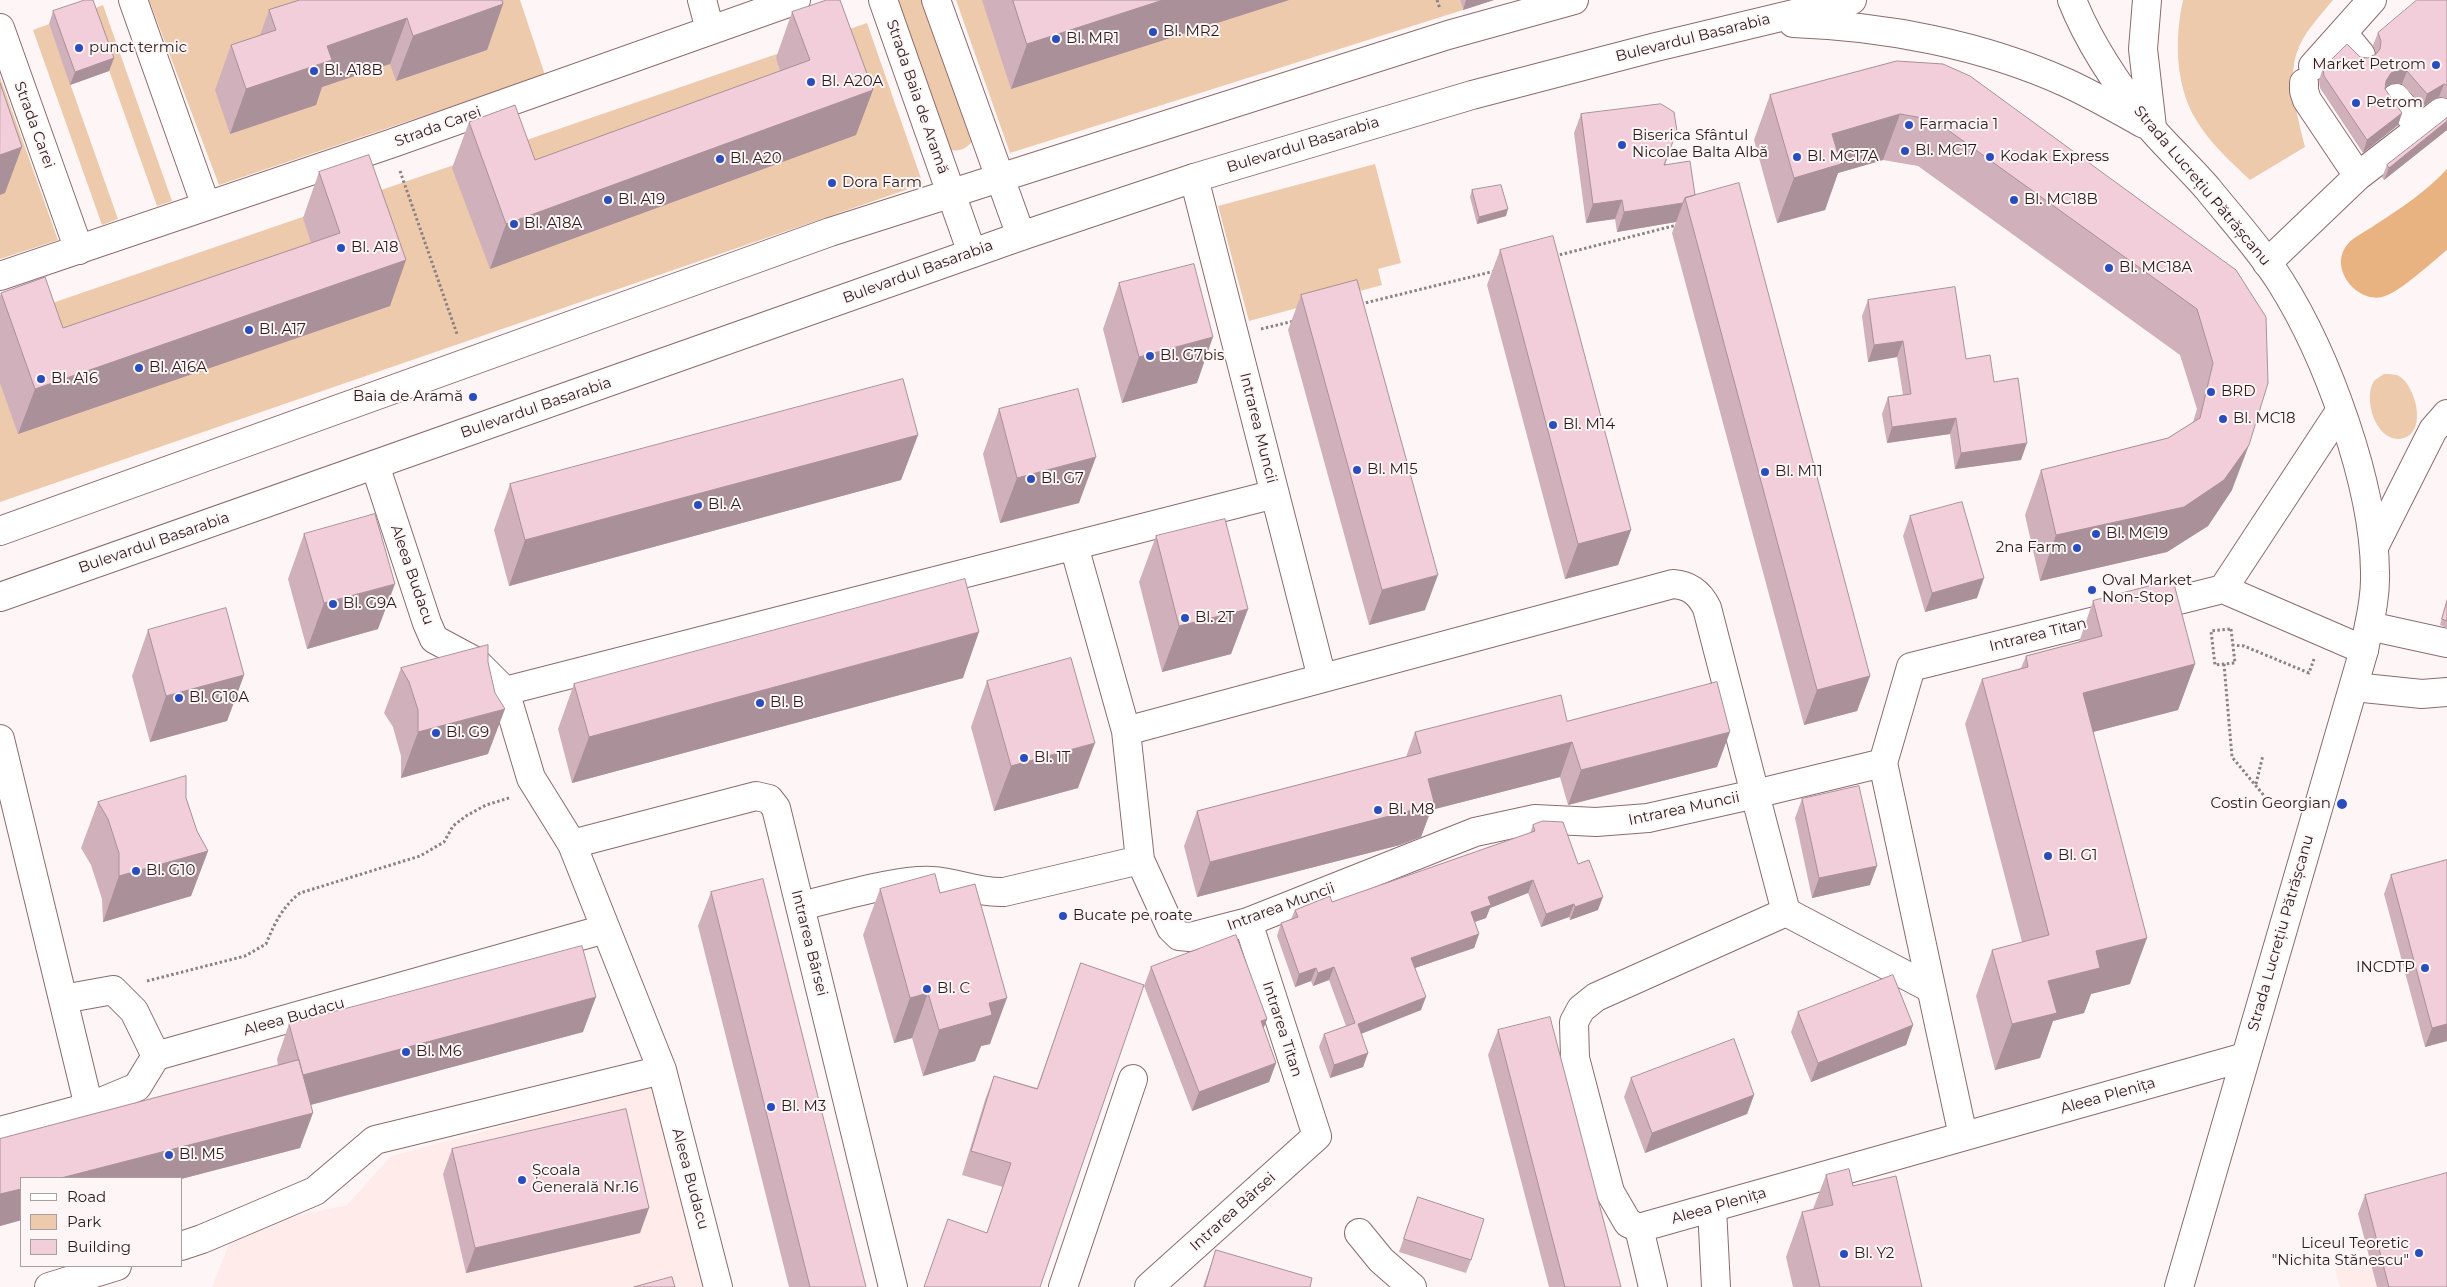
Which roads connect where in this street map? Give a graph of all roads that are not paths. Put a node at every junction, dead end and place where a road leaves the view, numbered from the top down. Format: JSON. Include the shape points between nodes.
{"nodes":[{"id":1,"x":133,"y":0,"type":"edge"},
{"id":2,"x":702,"y":0,"type":"edge"},
{"id":3,"x":796,"y":0,"type":"edge"},
{"id":4,"x":883,"y":0,"type":"edge"},
{"id":5,"x":936,"y":0,"type":"edge"},
{"id":6,"x":1852,"y":0,"type":"edge"},
{"id":7,"x":2072,"y":0,"type":"edge"},
{"id":8,"x":2147,"y":0,"type":"edge"},
{"id":9,"x":2372,"y":0,"type":"edge"},
{"id":10,"x":1557,"y":2,"type":"edge"},
{"id":11,"x":1759,"y":22,"type":"junction"},
{"id":12,"x":0,"y":28,"type":"edge"},
{"id":13,"x":710,"y":30,"type":"junction"},
{"id":14,"x":2343,"y":33,"type":"junction"},
{"id":15,"x":2361,"y":55,"type":"edge"},
{"id":16,"x":2396,"y":98,"type":"dead end"},
{"id":17,"x":2152,"y":128,"type":"junction"},
{"id":18,"x":2358,"y":176,"type":"junction"},
{"id":19,"x":1000,"y":178,"type":"junction"},
{"id":20,"x":1194,"y":178,"type":"junction"},
{"id":21,"x":951,"y":194,"type":"junction"},
{"id":22,"x":206,"y":206,"type":"junction"},
{"id":23,"x":1022,"y":236,"type":"junction"},
{"id":24,"x":79,"y":250,"type":"junction"},
{"id":25,"x":972,"y":253,"type":"junction"},
{"id":26,"x":2267,"y":263,"type":"junction"},
{"id":27,"x":0,"y":276,"type":"edge"},
{"id":28,"x":2340,"y":410,"type":"junction"},
{"id":29,"x":2447,"y":414,"type":"edge"},
{"id":30,"x":375,"y":465,"type":"junction"},
{"id":31,"x":1275,"y":494,"type":"junction"},
{"id":32,"x":0,"y":531,"type":"edge"},
{"id":33,"x":1074,"y":546,"type":"junction"},
{"id":34,"x":2374,"y":547,"type":"junction"},
{"id":35,"x":2223,"y":588,"type":"junction"},
{"id":36,"x":0,"y":597,"type":"edge"},
{"id":37,"x":2366,"y":638,"type":"junction"},
{"id":38,"x":2447,"y":643,"type":"edge"},
{"id":39,"x":1322,"y":678,"type":"junction"},
{"id":40,"x":2354,"y":687,"type":"junction"},
{"id":41,"x":505,"y":691,"type":"junction"},
{"id":42,"x":2447,"y":692,"type":"edge"},
{"id":43,"x":1126,"y":731,"type":"junction"},
{"id":44,"x":0,"y":739,"type":"edge"},
{"id":45,"x":1883,"y":762,"type":"junction"},
{"id":46,"x":1755,"y":794,"type":"junction"},
{"id":47,"x":572,"y":844,"type":"junction"},
{"id":48,"x":1140,"y":860,"type":"junction"},
{"id":49,"x":800,"y":906,"type":"junction"},
{"id":50,"x":1786,"y":912,"type":"junction"},
{"id":51,"x":1248,"y":922,"type":"junction"},
{"id":52,"x":605,"y":929,"type":"junction"},
{"id":53,"x":1930,"y":988,"type":"junction"},
{"id":54,"x":63,"y":999,"type":"junction"},
{"id":55,"x":156,"y":1056,"type":"junction"},
{"id":56,"x":2245,"y":1057,"type":"junction"},
{"id":57,"x":662,"y":1070,"type":"junction"},
{"id":58,"x":1133,"y":1079,"type":"dead end"},
{"id":59,"x":89,"y":1107,"type":"junction"},
{"id":60,"x":0,"y":1132,"type":"edge"},
{"id":61,"x":1317,"y":1136,"type":"joint"},
{"id":62,"x":1963,"y":1136,"type":"junction"},
{"id":63,"x":1712,"y":1208,"type":"junction"},
{"id":64,"x":1639,"y":1228,"type":"junction"},
{"id":65,"x":1359,"y":1233,"type":"dead end"},
{"id":66,"x":182,"y":1246,"type":"edge"},
{"id":67,"x":114,"y":1267,"type":"edge"},
{"id":68,"x":49,"y":1287,"type":"edge"},
{"id":69,"x":718,"y":1287,"type":"edge"},
{"id":70,"x":893,"y":1287,"type":"edge"},
{"id":71,"x":1063,"y":1287,"type":"edge"},
{"id":72,"x":1150,"y":1287,"type":"edge"},
{"id":73,"x":1412,"y":1287,"type":"edge"},
{"id":74,"x":1653,"y":1287,"type":"edge"},
{"id":75,"x":1716,"y":1287,"type":"edge"},
{"id":76,"x":2179,"y":1287,"type":"edge"}],
"edges":[{"from":1,"to":22,"type":"street"},
{"from":2,"to":13,"type":"street"},
{"from":3,"to":13,"type":"street","name":"Strada Carei"},
{"from":4,"to":21,"type":"street","name":"Strada Baia de Aramă"},
{"from":5,"to":19,"type":"street"},
{"from":6,"to":11,"type":"street","name":"Bulevardul Basarabia"},
{"from":7,"to":17,"type":"street","name":"Strada Lucrețiu Pătrășcanu","via":[[2098,52]]},
{"from":8,"to":17,"type":"street","via":[[2143,50]]},
{"from":9,"to":14,"type":"street"},
{"from":10,"to":19,"type":"street"},
{"from":11,"to":17,"type":"street","via":[[1856,27],[1938,41],[2065,83]]},
{"from":11,"to":20,"type":"street","name":"Bulevardul Basarabia","via":[[1472,95]]},
{"from":12,"to":24,"type":"street","name":"Strada Carei"},
{"from":13,"to":22,"type":"street","name":"Strada Carei"},
{"from":14,"to":15,"type":"street"},
{"from":14,"to":18,"type":"street","via":[[2309,74],[2304,91]]},
{"from":16,"to":18,"type":"street","via":[[2431,120]]},
{"from":17,"to":26,"type":"street","name":"Strada Lucrețiu Pătrășcanu","via":[[2205,186]]},
{"from":18,"to":26,"type":"street"},
{"from":19,"to":21,"type":"street"},
{"from":19,"to":23,"type":"street"},
{"from":20,"to":23,"type":"street","name":"Bulevardul Basarabia"},
{"from":20,"to":31,"type":"street","name":"Intrarea Muncii"},
{"from":21,"to":25,"type":"street","name":"Strada Baia de Aramă"},
{"from":21,"to":32,"type":"street","via":[[830,232]]},
{"from":22,"to":24,"type":"street","name":"Strada Carei"},
{"from":23,"to":25,"type":"street","name":"Bulevardul Basarabia"},
{"from":24,"to":27,"type":"street","name":"Strada Carei"},
{"from":25,"to":30,"type":"street","name":"Bulevardul Basarabia"},
{"from":26,"to":28,"type":"street","name":"Strada Lucrețiu Pătrășcanu","via":[[2304,324]]},
{"from":28,"to":34,"type":"street","name":"Strada Lucrețiu Pătrășcanu","via":[[2363,484]]},
{"from":28,"to":35,"type":"street"},
{"from":29,"to":34,"type":"street","via":[[2433,430]]},
{"from":30,"to":36,"type":"street","name":"Bulevardul Basarabia"},
{"from":30,"to":41,"type":"street","name":"Aleea Budacu","via":[[434,639],[474,661]]},
{"from":31,"to":33,"type":"street"},
{"from":31,"to":39,"type":"street","name":"Intrarea Muncii"},
{"from":33,"to":41,"type":"street"},
{"from":33,"to":43,"type":"street"},
{"from":34,"to":37,"type":"street","name":"Strada Lucrețiu Pătrășcanu","via":[[2376,573]]},
{"from":35,"to":37,"type":"street","via":[[2323,633]]},
{"from":35,"to":45,"type":"street","name":"Intrarea Titan","via":[[1911,668]]},
{"from":37,"to":38,"type":"street"},
{"from":37,"to":40,"type":"street","name":"Strada Lucrețiu Pătrășcanu"},
{"from":39,"to":43,"type":"street","name":"Intrarea Muncii"},
{"from":39,"to":46,"type":"street","name":"Intrarea Muncii","via":[[1672,584],[1683,584],[1702,599],[1707,608]]},
{"from":40,"to":42,"type":"street","via":[[2422,694]]},
{"from":40,"to":56,"type":"street","name":"Strada Lucrețiu Pătrășcanu"},
{"from":41,"to":47,"type":"street","name":"Aleea Budacu","via":[[531,778]]},
{"from":43,"to":48,"type":"street","name":"Intrarea Muncii"},
{"from":44,"to":54,"type":"street"},
{"from":45,"to":46,"type":"street"},
{"from":45,"to":53,"type":"street"},
{"from":46,"to":50,"type":"street"},
{"from":46,"to":51,"type":"street","name":"Intrarea Muncii","via":[[1621,822],[1535,819],[1475,832]]},
{"from":47,"to":49,"type":"street","name":"Intrarea Bârsei","via":[[756,796],[768,799],[776,808]]},
{"from":47,"to":52,"type":"street","name":"Aleea Budacu"},
{"from":48,"to":49,"type":"street","via":[[1004,892],[985,893],[934,881],[913,881]]},
{"from":48,"to":51,"type":"street","name":"Intrarea Muncii","via":[[1171,928],[1178,936]]},
{"from":49,"to":70,"type":"street","name":"Intrarea Bârsei"},
{"from":50,"to":53,"type":"street"},
{"from":50,"to":64,"type":"street","via":[[1596,997],[1581,1010],[1574,1022],[1575,1058],[1610,1192],[1628,1223]]},
{"from":51,"to":61,"type":"street","name":"Intrarea Titan"},
{"from":52,"to":55,"type":"street","name":"Aleea Budacu"},
{"from":52,"to":57,"type":"street","name":"Aleea Budacu"},
{"from":53,"to":62,"type":"street"},
{"from":54,"to":55,"type":"street","via":[[114,990],[134,1012]]},
{"from":54,"to":59,"type":"street"},
{"from":55,"to":59,"type":"street","via":[[137,1087]]},
{"from":56,"to":62,"type":"street","name":"Aleea Plenița"},
{"from":56,"to":76,"type":"street","name":"Strada Lucrețiu Pătrășcanu"},
{"from":57,"to":66,"type":"street","via":[[375,1140],[314,1192]]},
{"from":57,"to":69,"type":"street","name":"Aleea Budacu"},
{"from":58,"to":71,"type":"street"},
{"from":59,"to":60,"type":"street"},
{"from":61,"to":72,"type":"street","name":"Intrarea Bârsei"},
{"from":62,"to":63,"type":"street","name":"Aleea Plenița"},
{"from":63,"to":64,"type":"street","name":"Aleea Plenița"},
{"from":63,"to":75,"type":"street"},
{"from":64,"to":74,"type":"street"},
{"from":65,"to":73,"type":"street","via":[[1381,1260]]},
{"from":67,"to":68,"type":"street"}]}
